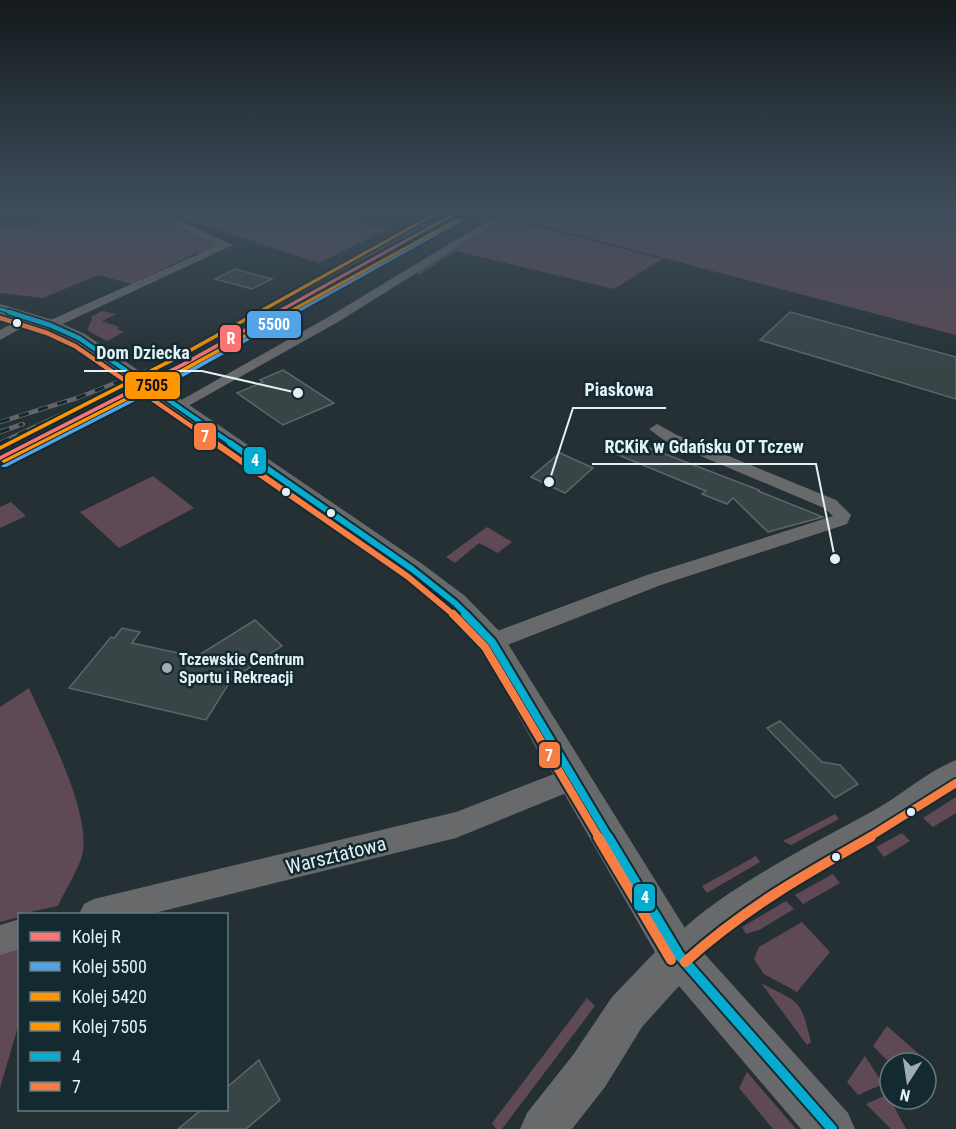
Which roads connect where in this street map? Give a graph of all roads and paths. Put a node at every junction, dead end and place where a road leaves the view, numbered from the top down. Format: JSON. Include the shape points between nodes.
{"nodes":[{"id":1,"x":184,"y":265,"type":"edge"},
{"id":2,"x":423,"y":265,"type":"edge"},
{"id":3,"x":0,"y":309,"type":"edge"},
{"id":4,"x":19,"y":324,"type":"dead end"},
{"id":5,"x":50,"y":325,"type":"junction"},
{"id":6,"x":0,"y":336,"type":"edge"},
{"id":7,"x":170,"y":402,"type":"junction"},
{"id":8,"x":657,"y":429,"type":"dead end"},
{"id":9,"x":492,"y":642,"type":"junction"},
{"id":10,"x":956,"y":772,"type":"edge"},
{"id":11,"x":572,"y":778,"type":"junction"},
{"id":12,"x":102,"y":913,"type":"edge"},
{"id":13,"x":18,"y":934,"type":"edge"},
{"id":14,"x":0,"y":939,"type":"edge"},
{"id":15,"x":678,"y":955,"type":"junction"},
{"id":16,"x":543,"y":1129,"type":"edge"},
{"id":17,"x":832,"y":1129,"type":"edge"}],
"edges":[{"from":1,"to":5,"type":"street"},
{"from":2,"to":7,"type":"street","via":[[334,319]]},
{"from":3,"to":5,"type":"street"},
{"from":4,"to":6,"type":"street"},
{"from":5,"to":7,"type":"street","via":[[79,338]]},
{"from":7,"to":9,"type":"street","via":[[440,590]]},
{"from":8,"to":9,"type":"street","via":[[670,438],[830,504],[842,515],[841,520],[654,580]]},
{"from":9,"to":11,"type":"street"},
{"from":10,"to":15,"type":"street","via":[[889,816],[770,884]]},
{"from":11,"to":12,"type":"street","name":"Warsztatowa","via":[[456,825]]},
{"from":11,"to":15,"type":"street"},
{"from":13,"to":14,"type":"street"},
{"from":15,"to":16,"type":"street","via":[[627,1012],[589,1071]]},
{"from":15,"to":17,"type":"street"}]}
